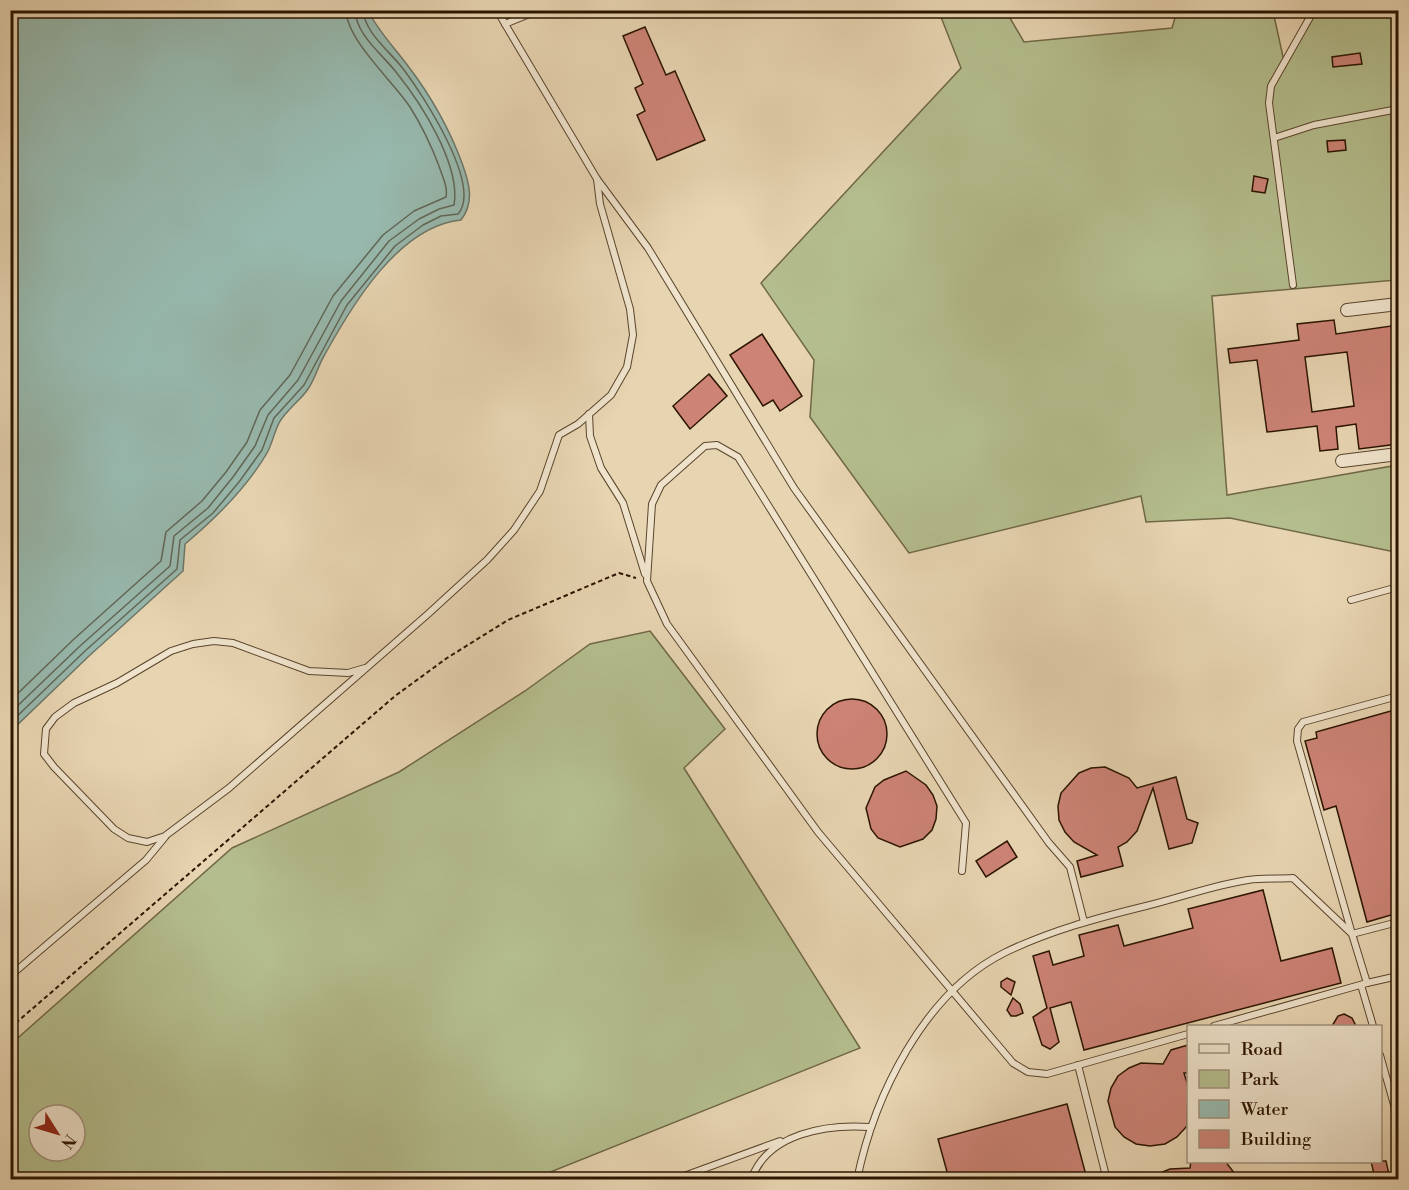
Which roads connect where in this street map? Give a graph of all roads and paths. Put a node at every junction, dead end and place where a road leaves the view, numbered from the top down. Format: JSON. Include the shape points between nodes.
{"nodes":[{"id":1,"x":497,"y":10,"type":"edge"},
{"id":2,"x":539,"y":10,"type":"edge"},
{"id":3,"x":1314,"y":10,"type":"edge"},
{"id":4,"x":505,"y":24,"type":"junction"},
{"id":5,"x":1398,"y":109,"type":"edge"},
{"id":6,"x":1274,"y":138,"type":"junction"},
{"id":7,"x":597,"y":179,"type":"junction"},
{"id":8,"x":1293,"y":285,"type":"dead end"},
{"id":9,"x":1398,"y":304,"type":"edge"},
{"id":10,"x":1347,"y":310,"type":"dead end"},
{"id":11,"x":589,"y":414,"type":"junction"},
{"id":12,"x":1398,"y":454,"type":"edge"},
{"id":13,"x":1342,"y":461,"type":"dead end"},
{"id":14,"x":647,"y":580,"type":"junction"},
{"id":15,"x":1398,"y":587,"type":"edge"},
{"id":16,"x":1351,"y":600,"type":"dead end"},
{"id":17,"x":365,"y":668,"type":"junction"},
{"id":18,"x":1398,"y":696,"type":"edge"},
{"id":19,"x":165,"y":836,"type":"junction"},
{"id":20,"x":962,"y":871,"type":"dead end"},
{"id":21,"x":1083,"y":922,"type":"junction"},
{"id":22,"x":1398,"y":922,"type":"edge"},
{"id":23,"x":1352,"y":934,"type":"junction"},
{"id":24,"x":10,"y":976,"type":"edge"},
{"id":25,"x":1398,"y":976,"type":"edge"},
{"id":26,"x":1364,"y":984,"type":"junction"},
{"id":27,"x":953,"y":992,"type":"junction"},
{"id":28,"x":1218,"y":1025,"type":"edge"},
{"id":29,"x":1372,"y":1025,"type":"edge"},
{"id":30,"x":10,"y":1028,"type":"edge"},
{"id":31,"x":1187,"y":1034,"type":"edge"},
{"id":32,"x":1382,"y":1062,"type":"edge"},
{"id":33,"x":1078,"y":1065,"type":"junction"},
{"id":34,"x":1398,"y":1119,"type":"edge"},
{"id":35,"x":870,"y":1127,"type":"junction"},
{"id":36,"x":786,"y":1139,"type":"junction"},
{"id":37,"x":673,"y":1179,"type":"edge"},
{"id":38,"x":751,"y":1179,"type":"edge"},
{"id":39,"x":857,"y":1179,"type":"edge"},
{"id":40,"x":1107,"y":1179,"type":"edge"}],
"edges":[{"from":1,"to":4,"type":"lane"},
{"from":2,"to":4,"type":"lane"},
{"from":3,"to":6,"type":"lane","via":[[1271,86]]},
{"from":4,"to":7,"type":"lane"},
{"from":5,"to":6,"type":"lane","via":[[1314,124]]},
{"from":6,"to":8,"type":"lane"},
{"from":7,"to":11,"type":"lane","via":[[633,335],[627,367],[611,395]]},
{"from":7,"to":21,"type":"lane","via":[[648,248],[794,488],[893,630],[1070,867]]},
{"from":9,"to":10,"type":"street"},
{"from":11,"to":14,"type":"lane","via":[[590,436],[601,468],[624,503]]},
{"from":11,"to":17,"type":"lane","via":[[559,435],[540,491],[514,530],[487,560]]},
{"from":12,"to":13,"type":"street"},
{"from":14,"to":20,"type":"lane","via":[[652,504],[661,485],[705,446],[727,448],[738,457],[966,823]]},
{"from":14,"to":27,"type":"lane","via":[[667,624],[818,832]]},
{"from":14,"to":30,"type":"path","via":[[618,573],[591,583],[508,620],[447,658],[395,696]]},
{"from":15,"to":16,"type":"lane"},
{"from":17,"to":19,"type":"lane","via":[[230,788]]},
{"from":17,"to":19,"type":"lane","via":[[348,673],[309,671],[233,644],[193,644],[171,651],[55,717],[46,729],[44,754],[61,775],[114,829],[128,838],[147,842]]},
{"from":18,"to":23,"type":"lane","via":[[1303,722],[1298,729],[1297,741]]},
{"from":19,"to":24,"type":"lane","via":[[146,860]]},
{"from":21,"to":23,"type":"lane","via":[[1247,880],[1293,878]]},
{"from":21,"to":27,"type":"lane","via":[[1003,954]]},
{"from":22,"to":23,"type":"lane"},
{"from":23,"to":26,"type":"lane"},
{"from":25,"to":26,"type":"lane"},
{"from":26,"to":28,"type":"lane"},
{"from":26,"to":29,"type":"lane"},
{"from":27,"to":33,"type":"lane","via":[[1013,1063],[1028,1072],[1047,1074]]},
{"from":27,"to":35,"type":"lane","via":[[905,1053]]},
{"from":31,"to":33,"type":"lane"},
{"from":32,"to":34,"type":"lane"},
{"from":33,"to":40,"type":"lane"},
{"from":35,"to":36,"type":"lane","via":[[845,1125]]},
{"from":35,"to":39,"type":"lane"},
{"from":36,"to":37,"type":"lane"},
{"from":36,"to":38,"type":"lane","via":[[767,1153]]}]}
